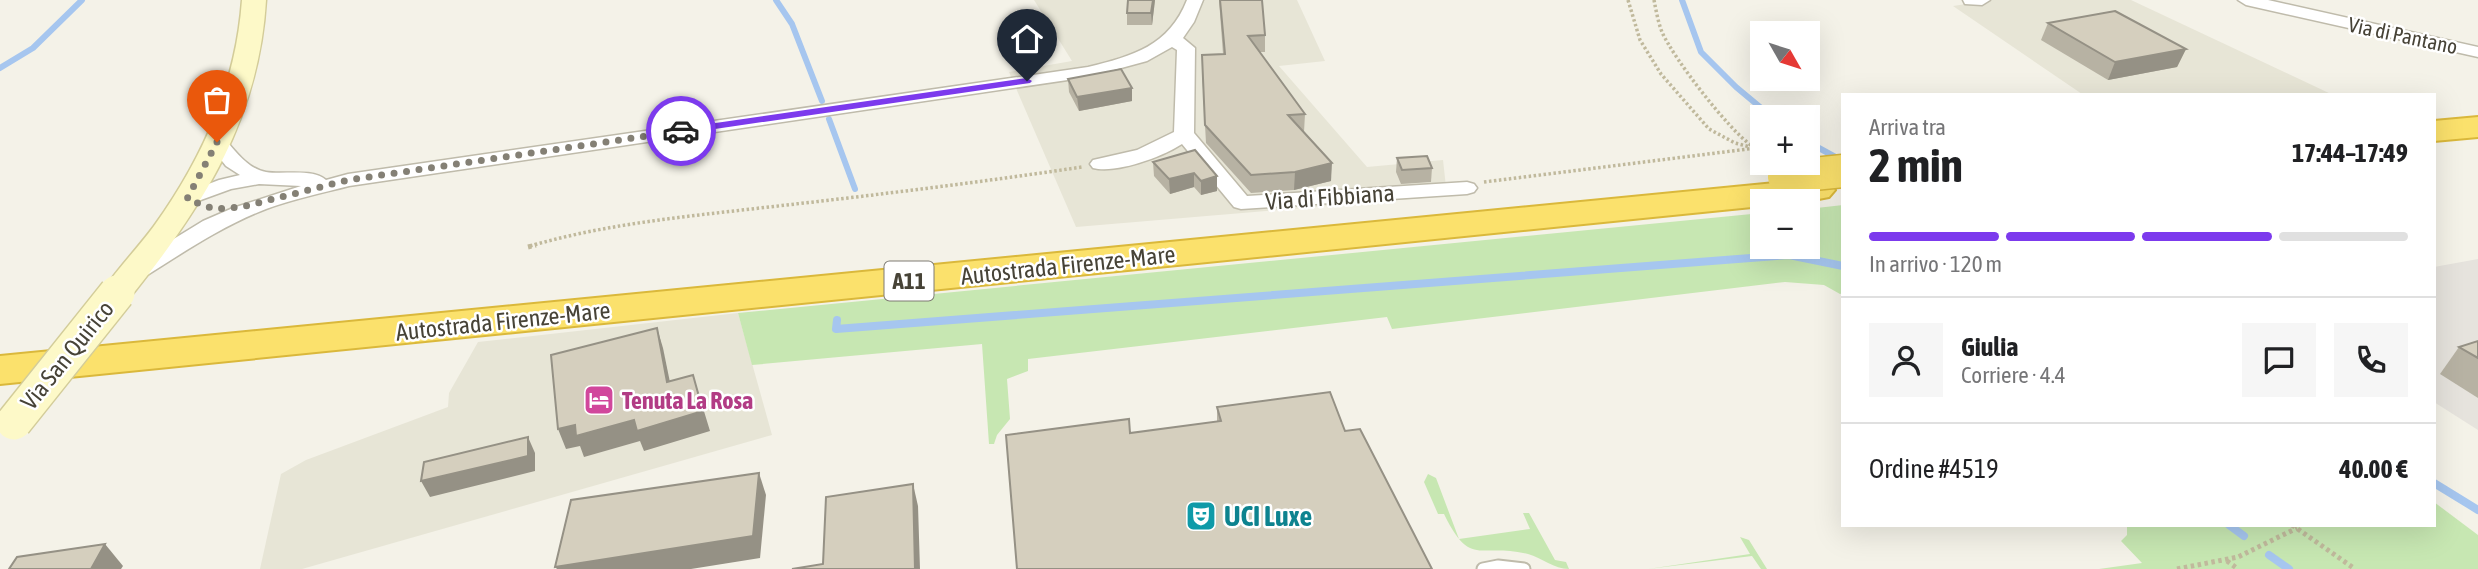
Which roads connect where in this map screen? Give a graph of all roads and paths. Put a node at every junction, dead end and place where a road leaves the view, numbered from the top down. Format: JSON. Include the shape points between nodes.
{"nodes":[{"id":1,"x":254,"y":0,"type":"edge"},
{"id":2,"x":1195,"y":0,"type":"edge"},
{"id":3,"x":1628,"y":0,"type":"edge"},
{"id":4,"x":1654,"y":0,"type":"edge"},
{"id":5,"x":1971,"y":0,"type":"edge"},
{"id":6,"x":1982,"y":0,"type":"edge"},
{"id":7,"x":2246,"y":0,"type":"edge"},
{"id":8,"x":1171,"y":38,"type":"junction"},
{"id":9,"x":2478,"y":52,"type":"edge"},
{"id":10,"x":2478,"y":110,"type":"edge"},
{"id":11,"x":2436,"y":115,"type":"edge"},
{"id":12,"x":2478,"y":127,"type":"edge"},
{"id":13,"x":2436,"y":131,"type":"edge"},
{"id":14,"x":1184,"y":134,"type":"junction"},
{"id":15,"x":217,"y":142,"type":"junction"},
{"id":16,"x":1750,"y":144,"type":"edge"},
{"id":17,"x":1750,"y":146,"type":"edge"},
{"id":18,"x":1750,"y":149,"type":"edge"},
{"id":19,"x":1100,"y":164,"type":"joint"},
{"id":20,"x":1810,"y":175,"type":"edge"},
{"id":21,"x":259,"y":178,"type":"junction"},
{"id":22,"x":348,"y":180,"type":"junction"},
{"id":23,"x":1467,"y":188,"type":"joint"},
{"id":24,"x":187,"y":199,"type":"junction"},
{"id":25,"x":262,"y":203,"type":"junction"},
{"id":26,"x":528,"y":247,"type":"dead end"},
{"id":27,"x":127,"y":282,"type":"junction"},
{"id":28,"x":0,"y":349,"type":"edge"},
{"id":29,"x":0,"y":370,"type":"edge"},
{"id":30,"x":7,"y":431,"type":"edge"},
{"id":31,"x":2292,"y":527,"type":"edge"},
{"id":32,"x":2295,"y":527,"type":"edge"},
{"id":33,"x":2227,"y":561,"type":"junction"},
{"id":34,"x":1483,"y":569,"type":"edge"},
{"id":35,"x":1524,"y":569,"type":"edge"},
{"id":36,"x":2177,"y":569,"type":"edge"},
{"id":37,"x":2238,"y":569,"type":"edge"},
{"id":38,"x":2355,"y":569,"type":"edge"}],
"edges":[{"from":1,"to":15,"type":"main road","via":[[247,66]]},
{"from":2,"to":8,"type":"street","name":"Via San Quirico","via":[[1184,26]]},
{"from":3,"to":17,"type":"path","via":[[1640,40],[1661,75],[1709,129]]},
{"from":4,"to":16,"type":"path","via":[[1661,30],[1672,49],[1737,135]]},
{"from":5,"to":6,"type":"street"},
{"from":7,"to":9,"type":"street","name":"Via di Pantano"},
{"from":8,"to":14,"type":"street","via":[[1186,48]]},
{"from":8,"to":22,"type":"street","name":"Via San Quirico","via":[[1138,57],[1088,72]]},
{"from":10,"to":11,"type":"highway"},
{"from":12,"to":13,"type":"highway"},
{"from":14,"to":19,"type":"street","via":[[1166,148]]},
{"from":14,"to":23,"type":"street","name":"Via di Fibbiana","via":[[1241,203]]},
{"from":15,"to":21,"type":"street","via":[[237,166]]},
{"from":15,"to":24,"type":"main road"},
{"from":18,"to":23,"type":"path","via":[[1492,179]]},
{"from":19,"to":26,"type":"path","via":[[920,191],[623,223]]},
{"from":20,"to":28,"type":"highway","name":"Autostrada Firenze-Mare","number":"A11"},
{"from":20,"to":29,"type":"highway","name":"Autostrada Firenze-Mare","number":"A11"},
{"from":21,"to":22,"type":"street","name":"Via San Quirico"},
{"from":21,"to":24,"type":"street","name":"Via San Quirico"},
{"from":22,"to":25,"type":"street","name":"Via San Quirico"},
{"from":24,"to":25,"type":"street","name":"Via San Quirico","via":[[214,209]]},
{"from":24,"to":27,"type":"main road","name":"Via San Quirico"},
{"from":25,"to":27,"type":"street","name":"Via San Quirico","via":[[211,226]]},
{"from":27,"to":30,"type":"main road","name":"Via San Quirico","bridge":true},
{"from":31,"to":33,"type":"path"},
{"from":32,"to":38,"type":"path"},
{"from":33,"to":36,"type":"path"},
{"from":33,"to":37,"type":"path"},
{"from":34,"to":35,"type":"lane"}]}
